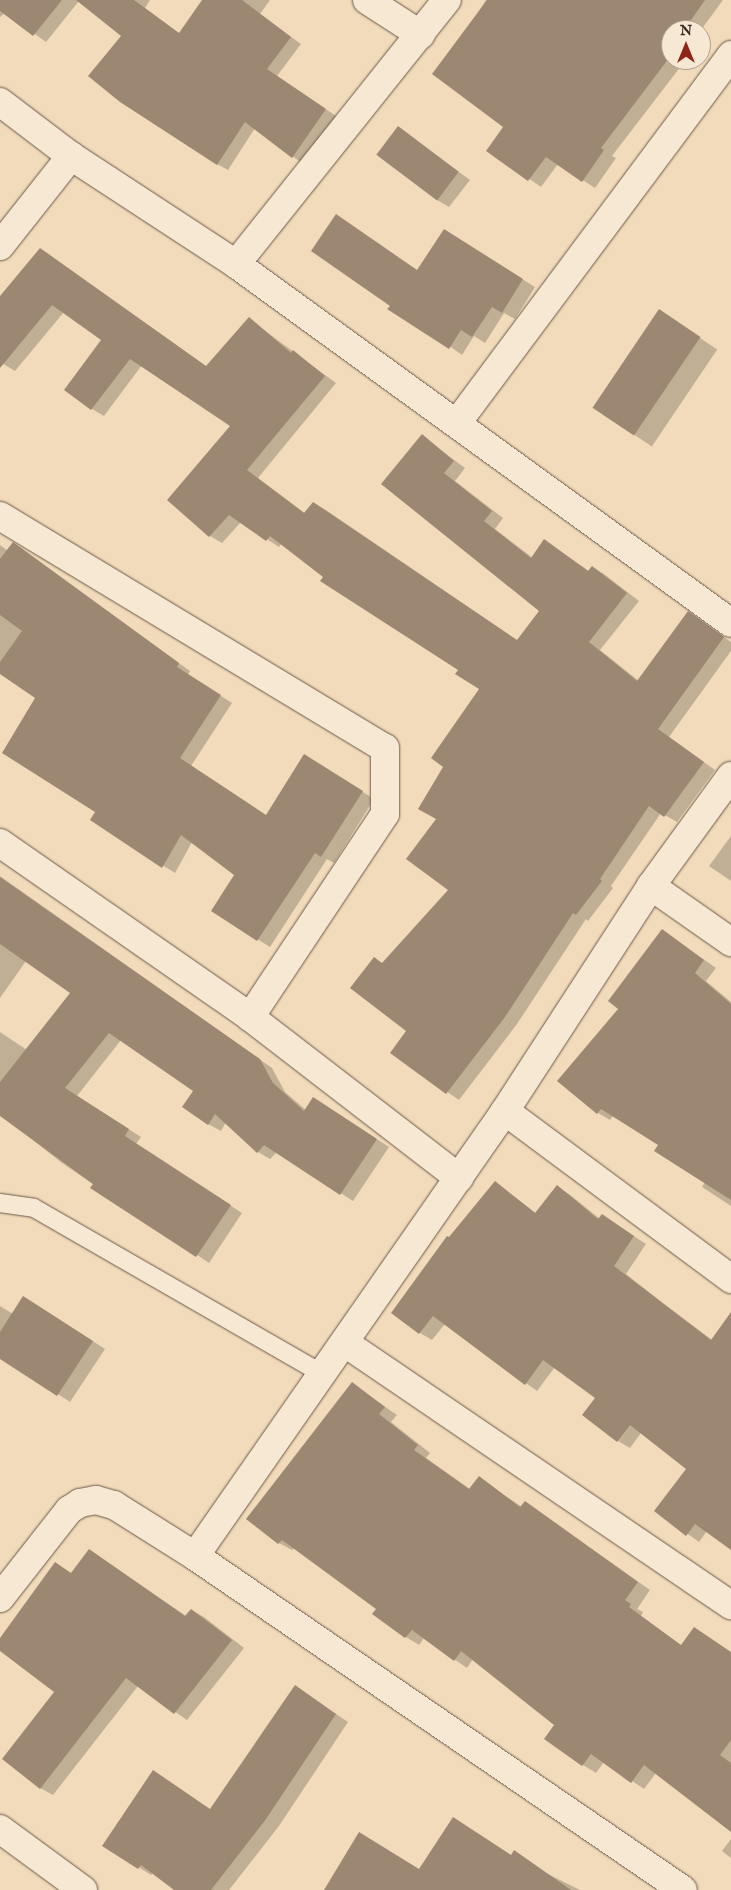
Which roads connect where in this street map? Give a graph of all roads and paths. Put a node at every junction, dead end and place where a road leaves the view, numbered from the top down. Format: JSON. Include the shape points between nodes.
{"nodes":[{"id":1,"x":367,"y":0,"type":"edge"},
{"id":2,"x":447,"y":0,"type":"edge"},
{"id":3,"x":421,"y":35,"type":"junction"},
{"id":4,"x":731,"y":56,"type":"edge"},
{"id":5,"x":0,"y":102,"type":"edge"},
{"id":6,"x":71,"y":156,"type":"junction"},
{"id":7,"x":0,"y":246,"type":"edge"},
{"id":8,"x":236,"y":264,"type":"junction"},
{"id":9,"x":457,"y":423,"type":"junction"},
{"id":10,"x":0,"y":516,"type":"edge"},
{"id":11,"x":731,"y":623,"type":"edge"},
{"id":12,"x":731,"y":776,"type":"edge"},
{"id":13,"x":0,"y":843,"type":"edge"},
{"id":14,"x":652,"y":886,"type":"junction"},
{"id":15,"x":731,"y":942,"type":"edge"},
{"id":16,"x":250,"y":1017,"type":"junction"},
{"id":17,"x":506,"y":1111,"type":"junction"},
{"id":18,"x":459,"y":1178,"type":"junction"},
{"id":19,"x":0,"y":1203,"type":"edge"},
{"id":20,"x":731,"y":1279,"type":"edge"},
{"id":21,"x":345,"y":1343,"type":"junction"},
{"id":22,"x":323,"y":1374,"type":"junction"},
{"id":23,"x":195,"y":1556,"type":"junction"},
{"id":24,"x":0,"y":1598,"type":"edge"},
{"id":25,"x":731,"y":1605,"type":"edge"},
{"id":26,"x":0,"y":1829,"type":"edge"},
{"id":27,"x":84,"y":1890,"type":"edge"},
{"id":28,"x":683,"y":1890,"type":"edge"}],
"edges":[{"from":1,"to":3,"type":"street"},
{"from":2,"to":3,"type":"street"},
{"from":3,"to":8,"type":"street"},
{"from":4,"to":9,"type":"street"},
{"from":5,"to":6,"type":"street"},
{"from":6,"to":7,"type":"street"},
{"from":6,"to":8,"type":"street"},
{"from":8,"to":9,"type":"street"},
{"from":9,"to":11,"type":"street"},
{"from":10,"to":16,"type":"street","via":[[385,748],[385,814]]},
{"from":12,"to":14,"type":"street"},
{"from":13,"to":16,"type":"street"},
{"from":14,"to":15,"type":"street"},
{"from":14,"to":17,"type":"street"},
{"from":16,"to":18,"type":"street"},
{"from":17,"to":18,"type":"street"},
{"from":17,"to":20,"type":"street"},
{"from":18,"to":21,"type":"street"},
{"from":19,"to":22,"type":"lane","via":[[34,1208]]},
{"from":21,"to":22,"type":"street"},
{"from":21,"to":25,"type":"street"},
{"from":22,"to":23,"type":"street"},
{"from":23,"to":24,"type":"street","via":[[114,1505],[96,1500],[80,1503],[69,1510]]},
{"from":23,"to":28,"type":"street"},
{"from":26,"to":27,"type":"street"}]}
